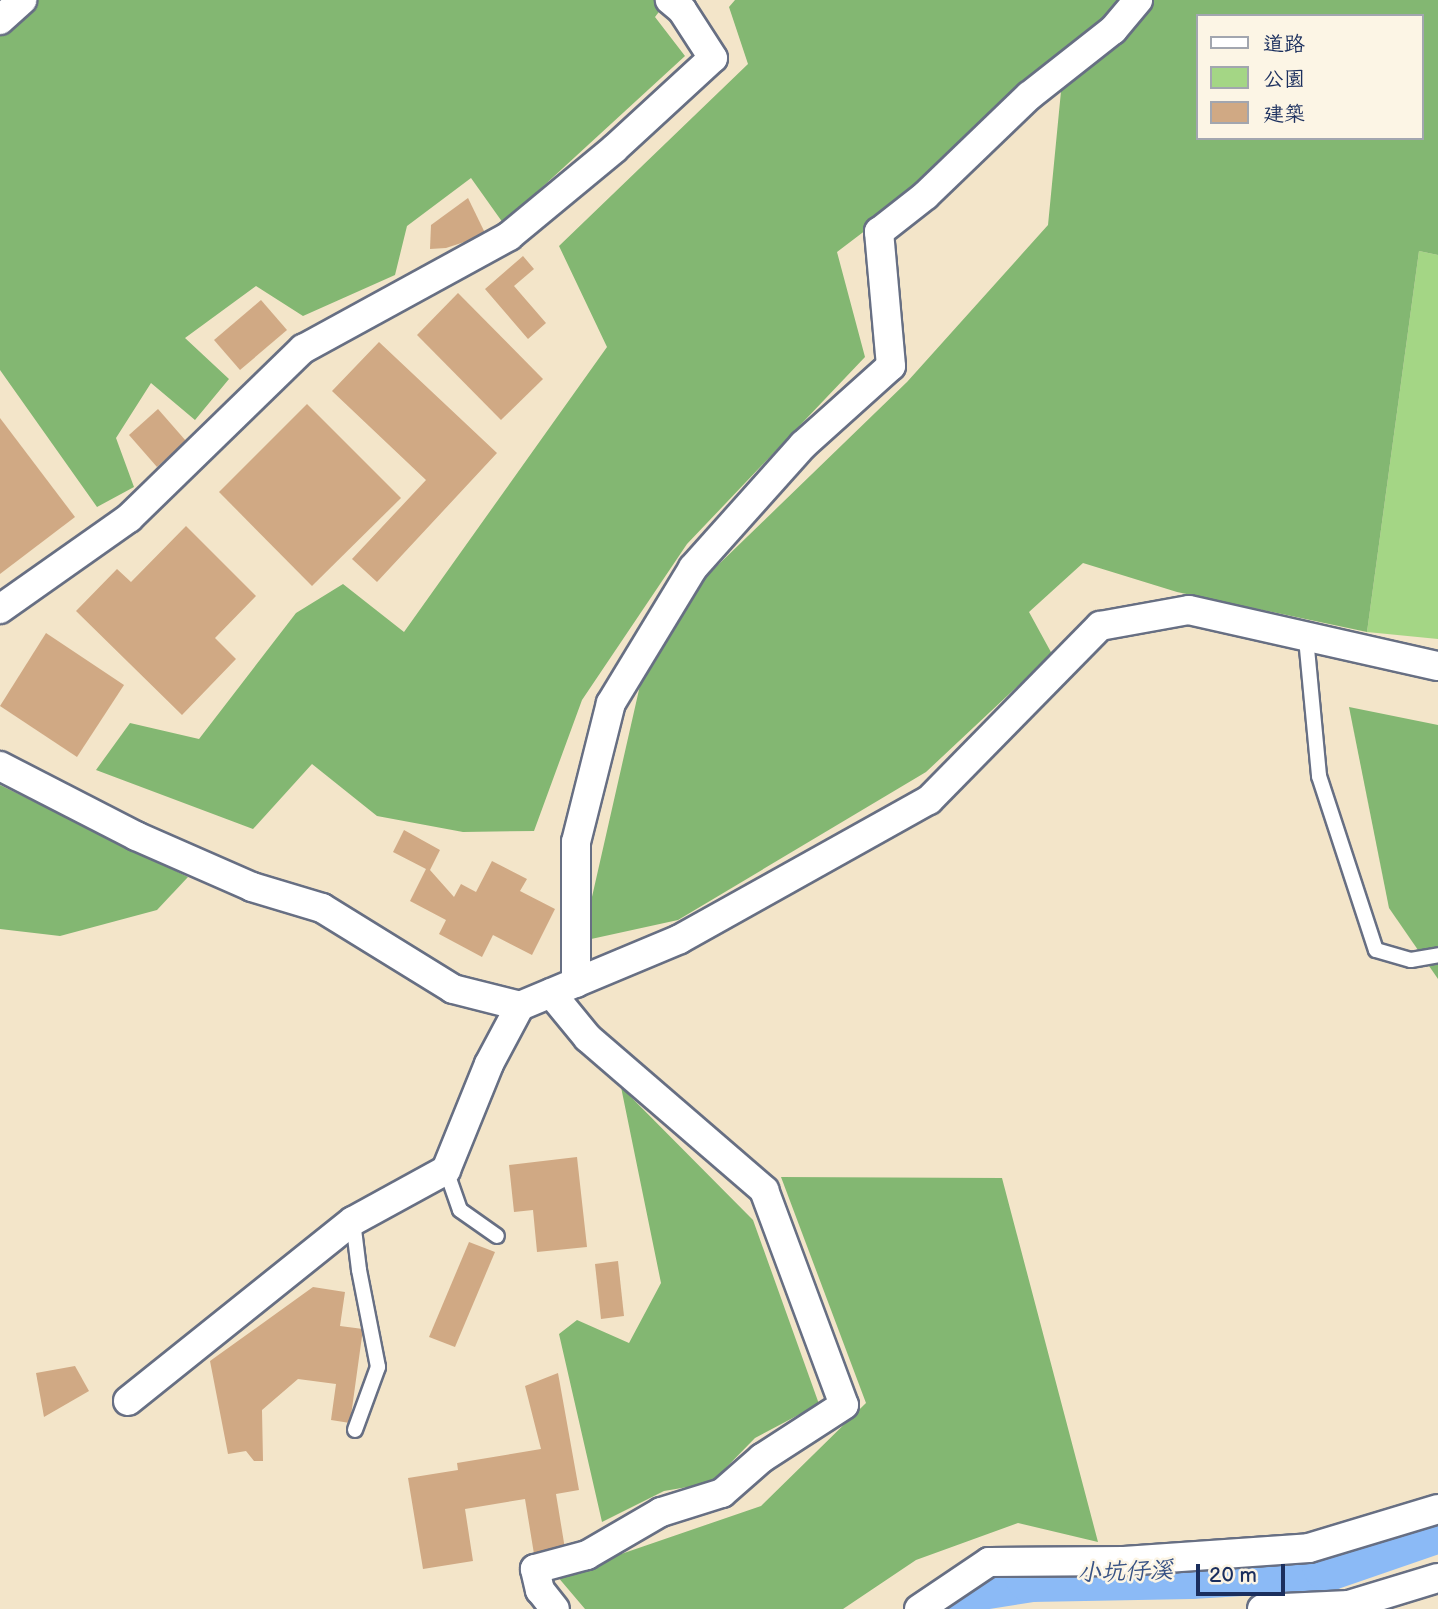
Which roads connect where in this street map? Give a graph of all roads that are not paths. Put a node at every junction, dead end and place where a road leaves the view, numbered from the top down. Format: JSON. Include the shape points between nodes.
{"nodes":[{"id":1,"x":22,"y":0,"type":"edge"},
{"id":2,"x":1138,"y":0,"type":"edge"},
{"id":3,"x":682,"y":4,"type":"edge"},
{"id":4,"x":0,"y":20,"type":"edge"},
{"id":5,"x":0,"y":609,"type":"edge"},
{"id":6,"x":1306,"y":638,"type":"junction"},
{"id":7,"x":1438,"y":666,"type":"edge"},
{"id":8,"x":0,"y":765,"type":"edge"},
{"id":9,"x":1438,"y":955,"type":"edge"},
{"id":10,"x":563,"y":988,"type":"junction"},
{"id":11,"x":520,"y":1006,"type":"junction"},
{"id":12,"x":446,"y":1170,"type":"junction"},
{"id":13,"x":353,"y":1220,"type":"junction"},
{"id":14,"x":497,"y":1236,"type":"dead end"},
{"id":15,"x":128,"y":1401,"type":"dead end"},
{"id":16,"x":355,"y":1430,"type":"dead end"},
{"id":17,"x":1438,"y":1509,"type":"edge"},
{"id":18,"x":1438,"y":1577,"type":"edge"},
{"id":19,"x":555,"y":1609,"type":"edge"},
{"id":20,"x":919,"y":1609,"type":"edge"},
{"id":21,"x":1262,"y":1609,"type":"edge"}],
"edges":[{"from":1,"to":4,"type":"street"},
{"from":2,"to":10,"type":"street","via":[[1112,30],[1029,96],[926,195],[879,232],[891,366],[803,444],[693,568],[611,703],[576,842]]},
{"from":3,"to":5,"type":"street","via":[[713,58],[614,149],[509,236],[303,349],[129,518]]},
{"from":6,"to":7,"type":"street"},
{"from":6,"to":9,"type":"lane","via":[[1319,776],[1376,950],[1411,960]]},
{"from":6,"to":10,"type":"street","via":[[1189,610],[1100,626],[929,800],[680,939]]},
{"from":8,"to":11,"type":"street","via":[[136,836],[252,887],[323,908],[453,989]]},
{"from":10,"to":11,"type":"street"},
{"from":10,"to":19,"type":"street","via":[[588,1038],[764,1190],[844,1405],[762,1458],[722,1493],[661,1512],[587,1555],[535,1569],[540,1590]]},
{"from":11,"to":12,"type":"street","via":[[489,1065]]},
{"from":12,"to":13,"type":"street"},
{"from":12,"to":14,"type":"lane","via":[[460,1210]]},
{"from":13,"to":15,"type":"street"},
{"from":13,"to":16,"type":"lane","via":[[378,1367]]},
{"from":17,"to":20,"type":"street","via":[[1309,1548],[1124,1561],[989,1562]]},
{"from":18,"to":21,"type":"street","via":[[1349,1605]]}]}
